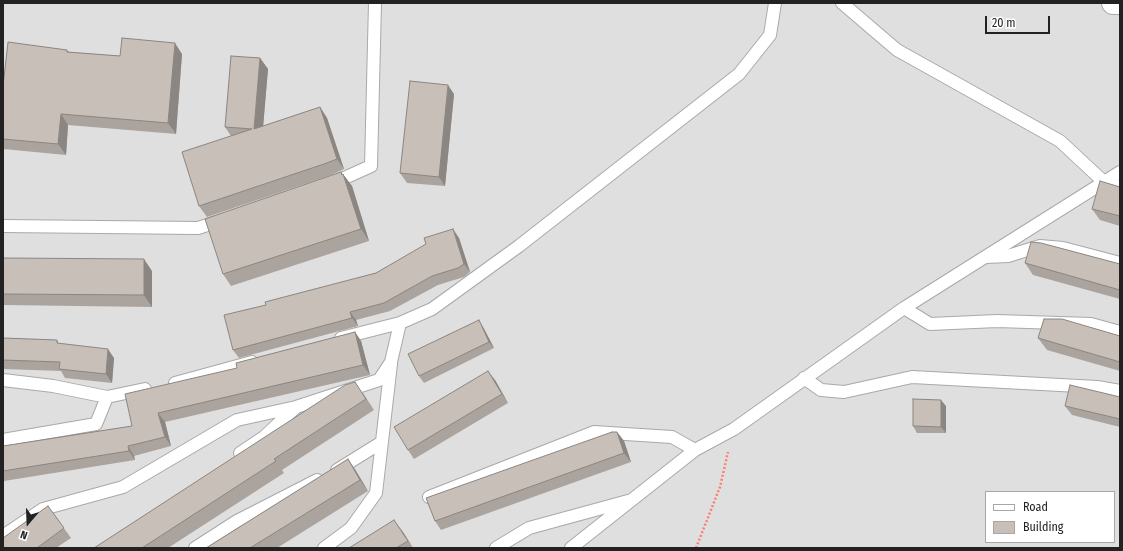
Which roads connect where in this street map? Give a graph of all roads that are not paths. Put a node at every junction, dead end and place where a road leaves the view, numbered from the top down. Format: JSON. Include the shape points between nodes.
{"nodes":[{"id":1,"x":375,"y":3,"type":"edge"},
{"id":2,"x":775,"y":3,"type":"edge"},
{"id":3,"x":842,"y":3,"type":"edge"},
{"id":4,"x":1113,"y":3,"type":"edge"},
{"id":5,"x":1120,"y":3,"type":"edge"},
{"id":6,"x":1120,"y":172,"type":"edge"},
{"id":7,"x":1105,"y":183,"type":"junction"},
{"id":8,"x":319,"y":188,"type":"edge"},
{"id":9,"x":1120,"y":188,"type":"edge"},
{"id":10,"x":236,"y":216,"type":"edge"},
{"id":11,"x":3,"y":226,"type":"edge"},
{"id":12,"x":984,"y":257,"type":"junction"},
{"id":13,"x":1120,"y":262,"type":"edge"},
{"id":14,"x":904,"y":308,"type":"junction"},
{"id":15,"x":400,"y":323,"type":"junction"},
{"id":16,"x":1120,"y":332,"type":"edge"},
{"id":17,"x":332,"y":341,"type":"edge"},
{"id":18,"x":265,"y":359,"type":"edge"},
{"id":19,"x":391,"y":362,"type":"junction"},
{"id":20,"x":804,"y":378,"type":"junction"},
{"id":21,"x":3,"y":380,"type":"edge"},
{"id":22,"x":1120,"y":391,"type":"edge"},
{"id":23,"x":107,"y":397,"type":"junction"},
{"id":24,"x":296,"y":407,"type":"junction"},
{"id":25,"x":3,"y":440,"type":"edge"},
{"id":26,"x":382,"y":442,"type":"junction"},
{"id":27,"x":695,"y":450,"type":"junction"},
{"id":28,"x":231,"y":459,"type":"edge"},
{"id":29,"x":429,"y":497,"type":"edge"},
{"id":30,"x":633,"y":500,"type":"junction"},
{"id":31,"x":3,"y":536,"type":"edge"},
{"id":32,"x":195,"y":548,"type":"edge"},
{"id":33,"x":324,"y":548,"type":"edge"},
{"id":34,"x":496,"y":548,"type":"edge"},
{"id":35,"x":571,"y":548,"type":"edge"}],
"edges":[{"from":1,"to":8,"type":"lane","via":[[371,166]]},
{"from":2,"to":15,"type":"lane","via":[[770,35],[739,74],[519,246],[432,309]]},
{"from":3,"to":7,"type":"lane","via":[[897,50],[1060,141]]},
{"from":4,"to":5,"type":"street"},
{"from":6,"to":7,"type":"lane"},
{"from":7,"to":9,"type":"lane"},
{"from":7,"to":12,"type":"lane"},
{"from":10,"to":11,"type":"lane","via":[[198,228]]},
{"from":12,"to":13,"type":"lane","via":[[1008,256],[1040,246],[1063,248]]},
{"from":12,"to":14,"type":"lane"},
{"from":14,"to":16,"type":"lane","via":[[930,324],[997,321],[1091,324]]},
{"from":14,"to":20,"type":"lane"},
{"from":15,"to":17,"type":"lane"},
{"from":15,"to":19,"type":"lane"},
{"from":18,"to":23,"type":"lane","via":[[163,386]]},
{"from":19,"to":24,"type":"lane","via":[[379,380]]},
{"from":19,"to":26,"type":"lane"},
{"from":20,"to":22,"type":"lane","via":[[821,390],[844,392],[912,378],[1096,387]]},
{"from":20,"to":27,"type":"lane","via":[[734,429]]},
{"from":21,"to":23,"type":"lane","via":[[53,386]]},
{"from":23,"to":25,"type":"lane","via":[[96,424]]},
{"from":24,"to":28,"type":"lane","via":[[264,437]]},
{"from":24,"to":31,"type":"lane","via":[[237,420],[123,486],[43,509]]},
{"from":26,"to":32,"type":"lane","via":[[333,472],[237,521]]},
{"from":26,"to":33,"type":"lane","via":[[376,492],[351,528]]},
{"from":27,"to":29,"type":"lane","via":[[672,436],[594,432]]},
{"from":27,"to":30,"type":"lane"},
{"from":30,"to":34,"type":"lane","via":[[529,528]]},
{"from":30,"to":35,"type":"lane"}]}
